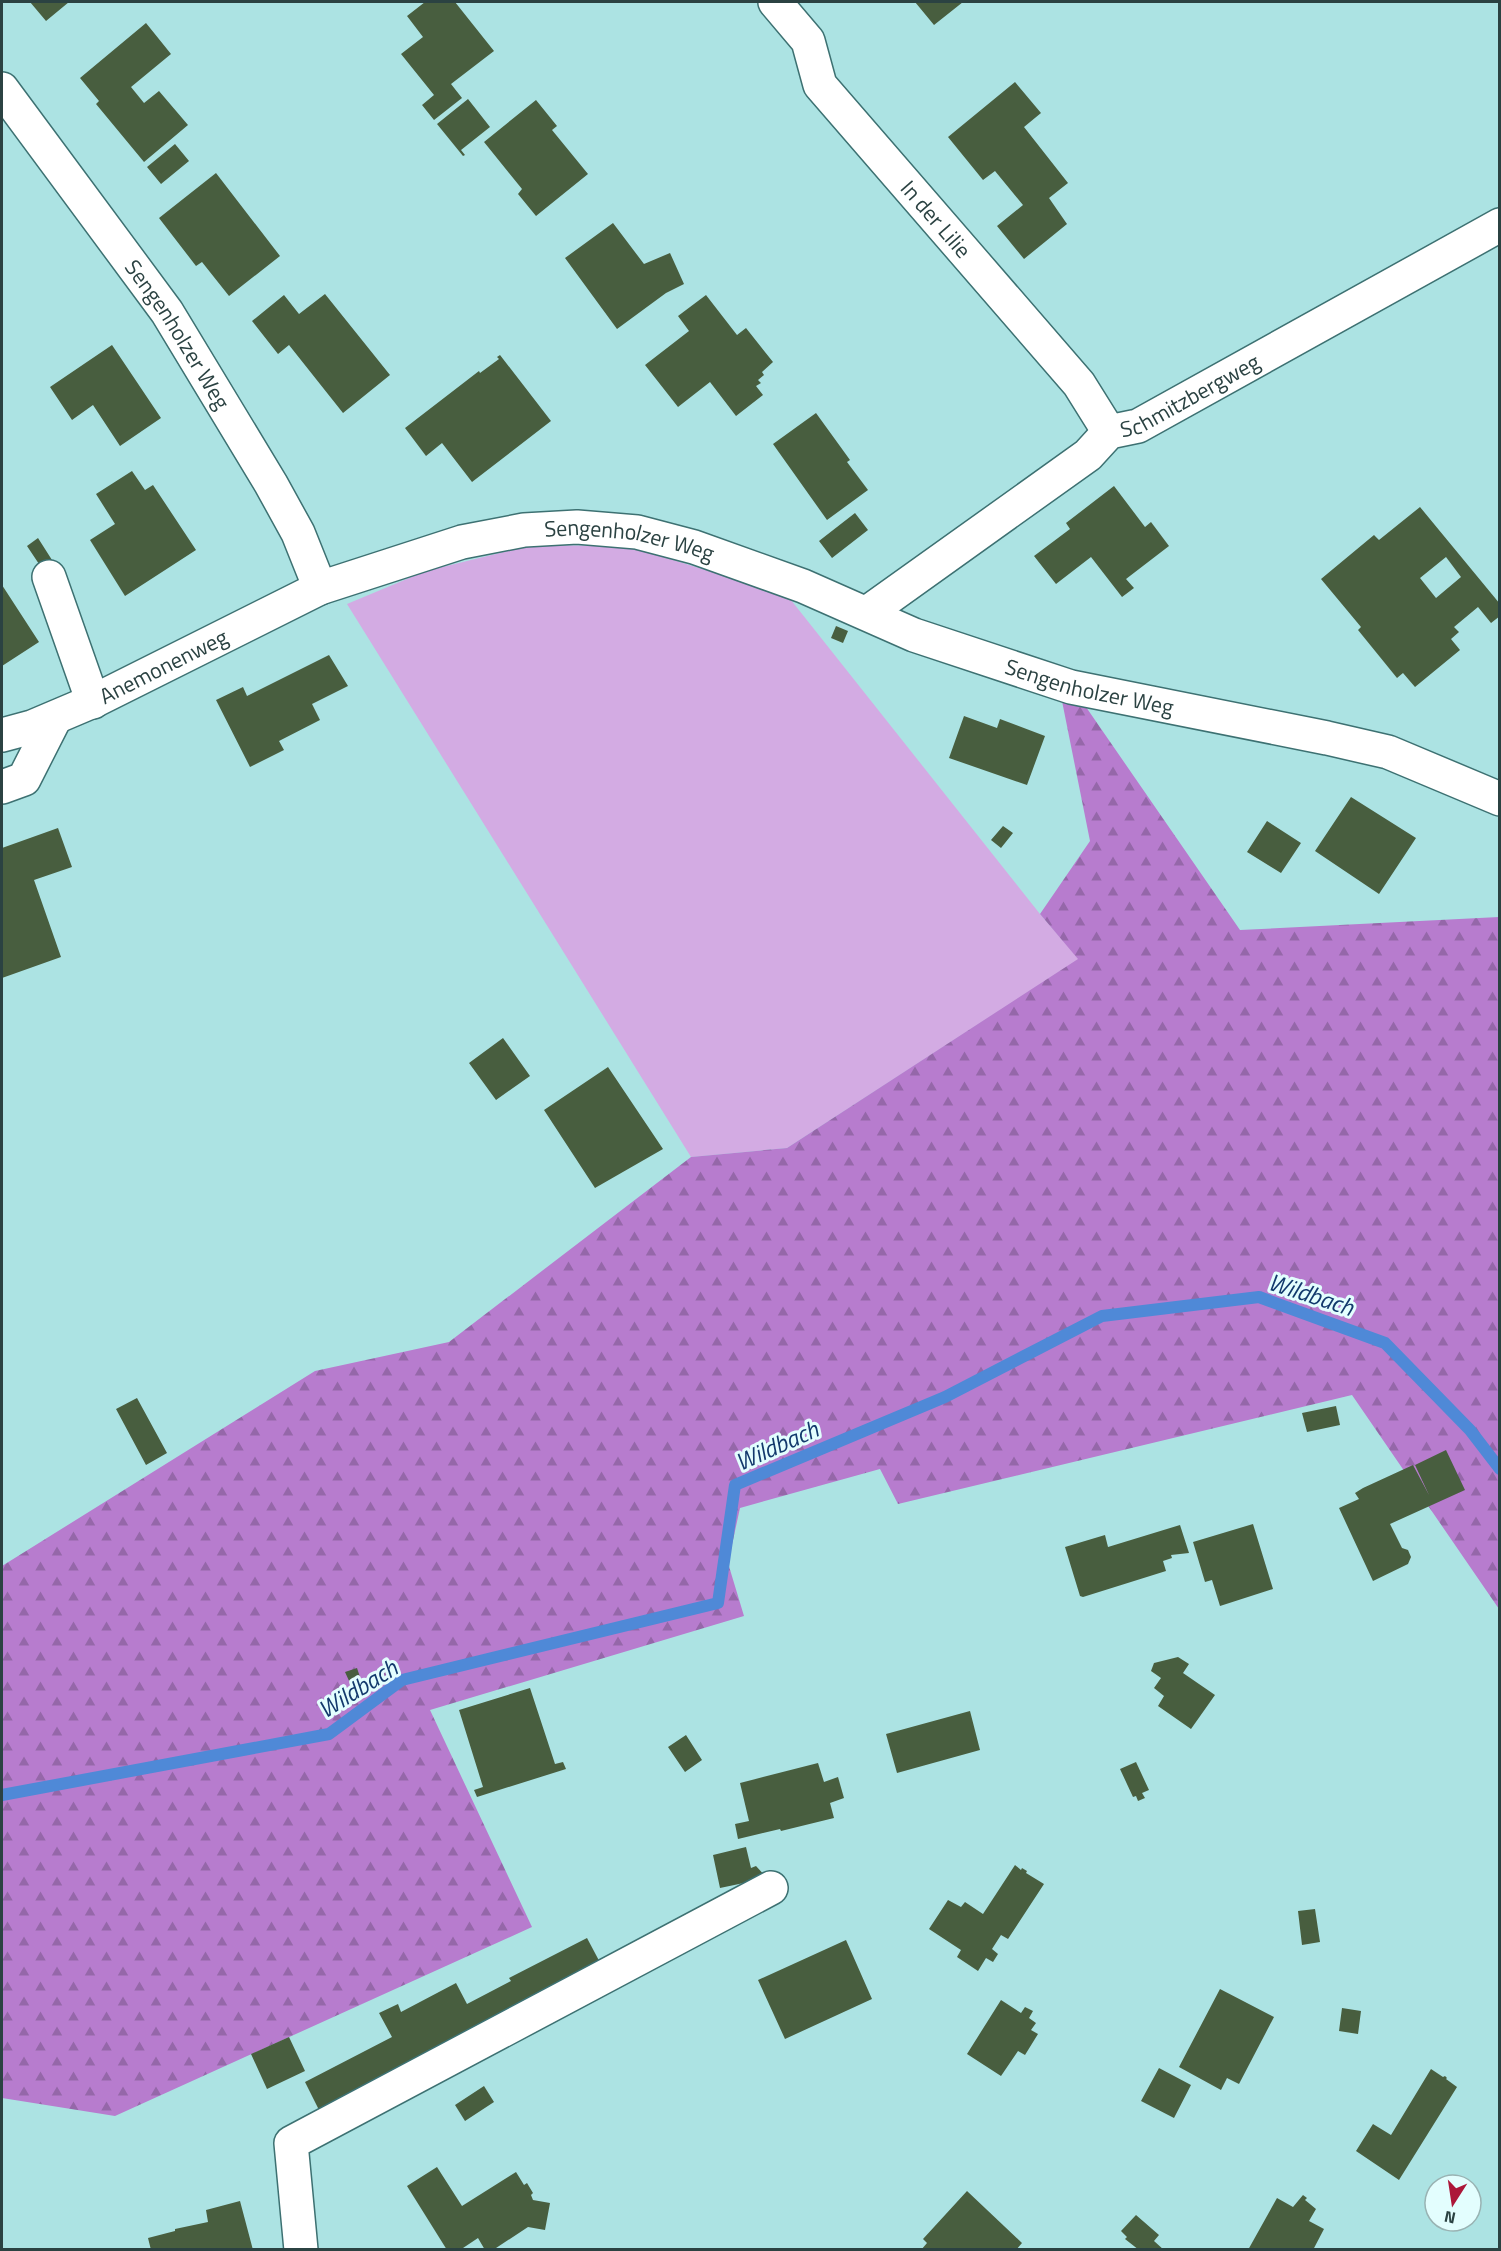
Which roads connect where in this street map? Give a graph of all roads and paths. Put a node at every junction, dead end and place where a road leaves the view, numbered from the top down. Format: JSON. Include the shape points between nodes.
{"nodes":[{"id":1,"x":774,"y":2,"type":"edge"},
{"id":2,"x":7,"y":109,"type":"edge"},
{"id":3,"x":1500,"y":225,"type":"edge"},
{"id":4,"x":1110,"y":432,"type":"junction"},
{"id":5,"x":49,"y":577,"type":"dead end"},
{"id":6,"x":320,"y":588,"type":"junction"},
{"id":7,"x":867,"y":613,"type":"junction"},
{"id":8,"x":93,"y":702,"type":"junction"},
{"id":9,"x":54,"y":718,"type":"junction"},
{"id":10,"x":2,"y":735,"type":"edge"},
{"id":11,"x":2,"y":787,"type":"edge"},
{"id":12,"x":1500,"y":799,"type":"edge"},
{"id":13,"x":771,"y":1888,"type":"dead end"},
{"id":14,"x":301,"y":2250,"type":"edge"}],
"edges":[{"from":1,"to":4,"type":"street","name":"In der Lilie","via":[[808,40],[820,85],[1079,384]]},
{"from":2,"to":6,"type":"street","name":"Sengenholzer Weg","via":[[166,312],[271,484],[298,534]]},
{"from":3,"to":4,"type":"street","name":"Schmitzbergweg","via":[[1138,426]]},
{"from":4,"to":7,"type":"street","name":"Schmitzbergweg","via":[[1088,455]]},
{"from":5,"to":8,"type":"street"},
{"from":6,"to":7,"type":"street","name":"Sengenholzer Weg","via":[[462,542],[524,530],[577,527],[637,532],[694,547]]},
{"from":6,"to":8,"type":"street","name":"Anemonenweg"},
{"from":7,"to":12,"type":"street","name":"Sengenholzer Weg","via":[[914,634],[1071,687],[1388,753]]},
{"from":8,"to":9,"type":"street","name":"Anemonenweg"},
{"from":9,"to":10,"type":"street","name":"Anemonenweg"},
{"from":9,"to":11,"type":"street","via":[[24,779]]},
{"from":13,"to":14,"type":"street","via":[[291,2143]]}]}
